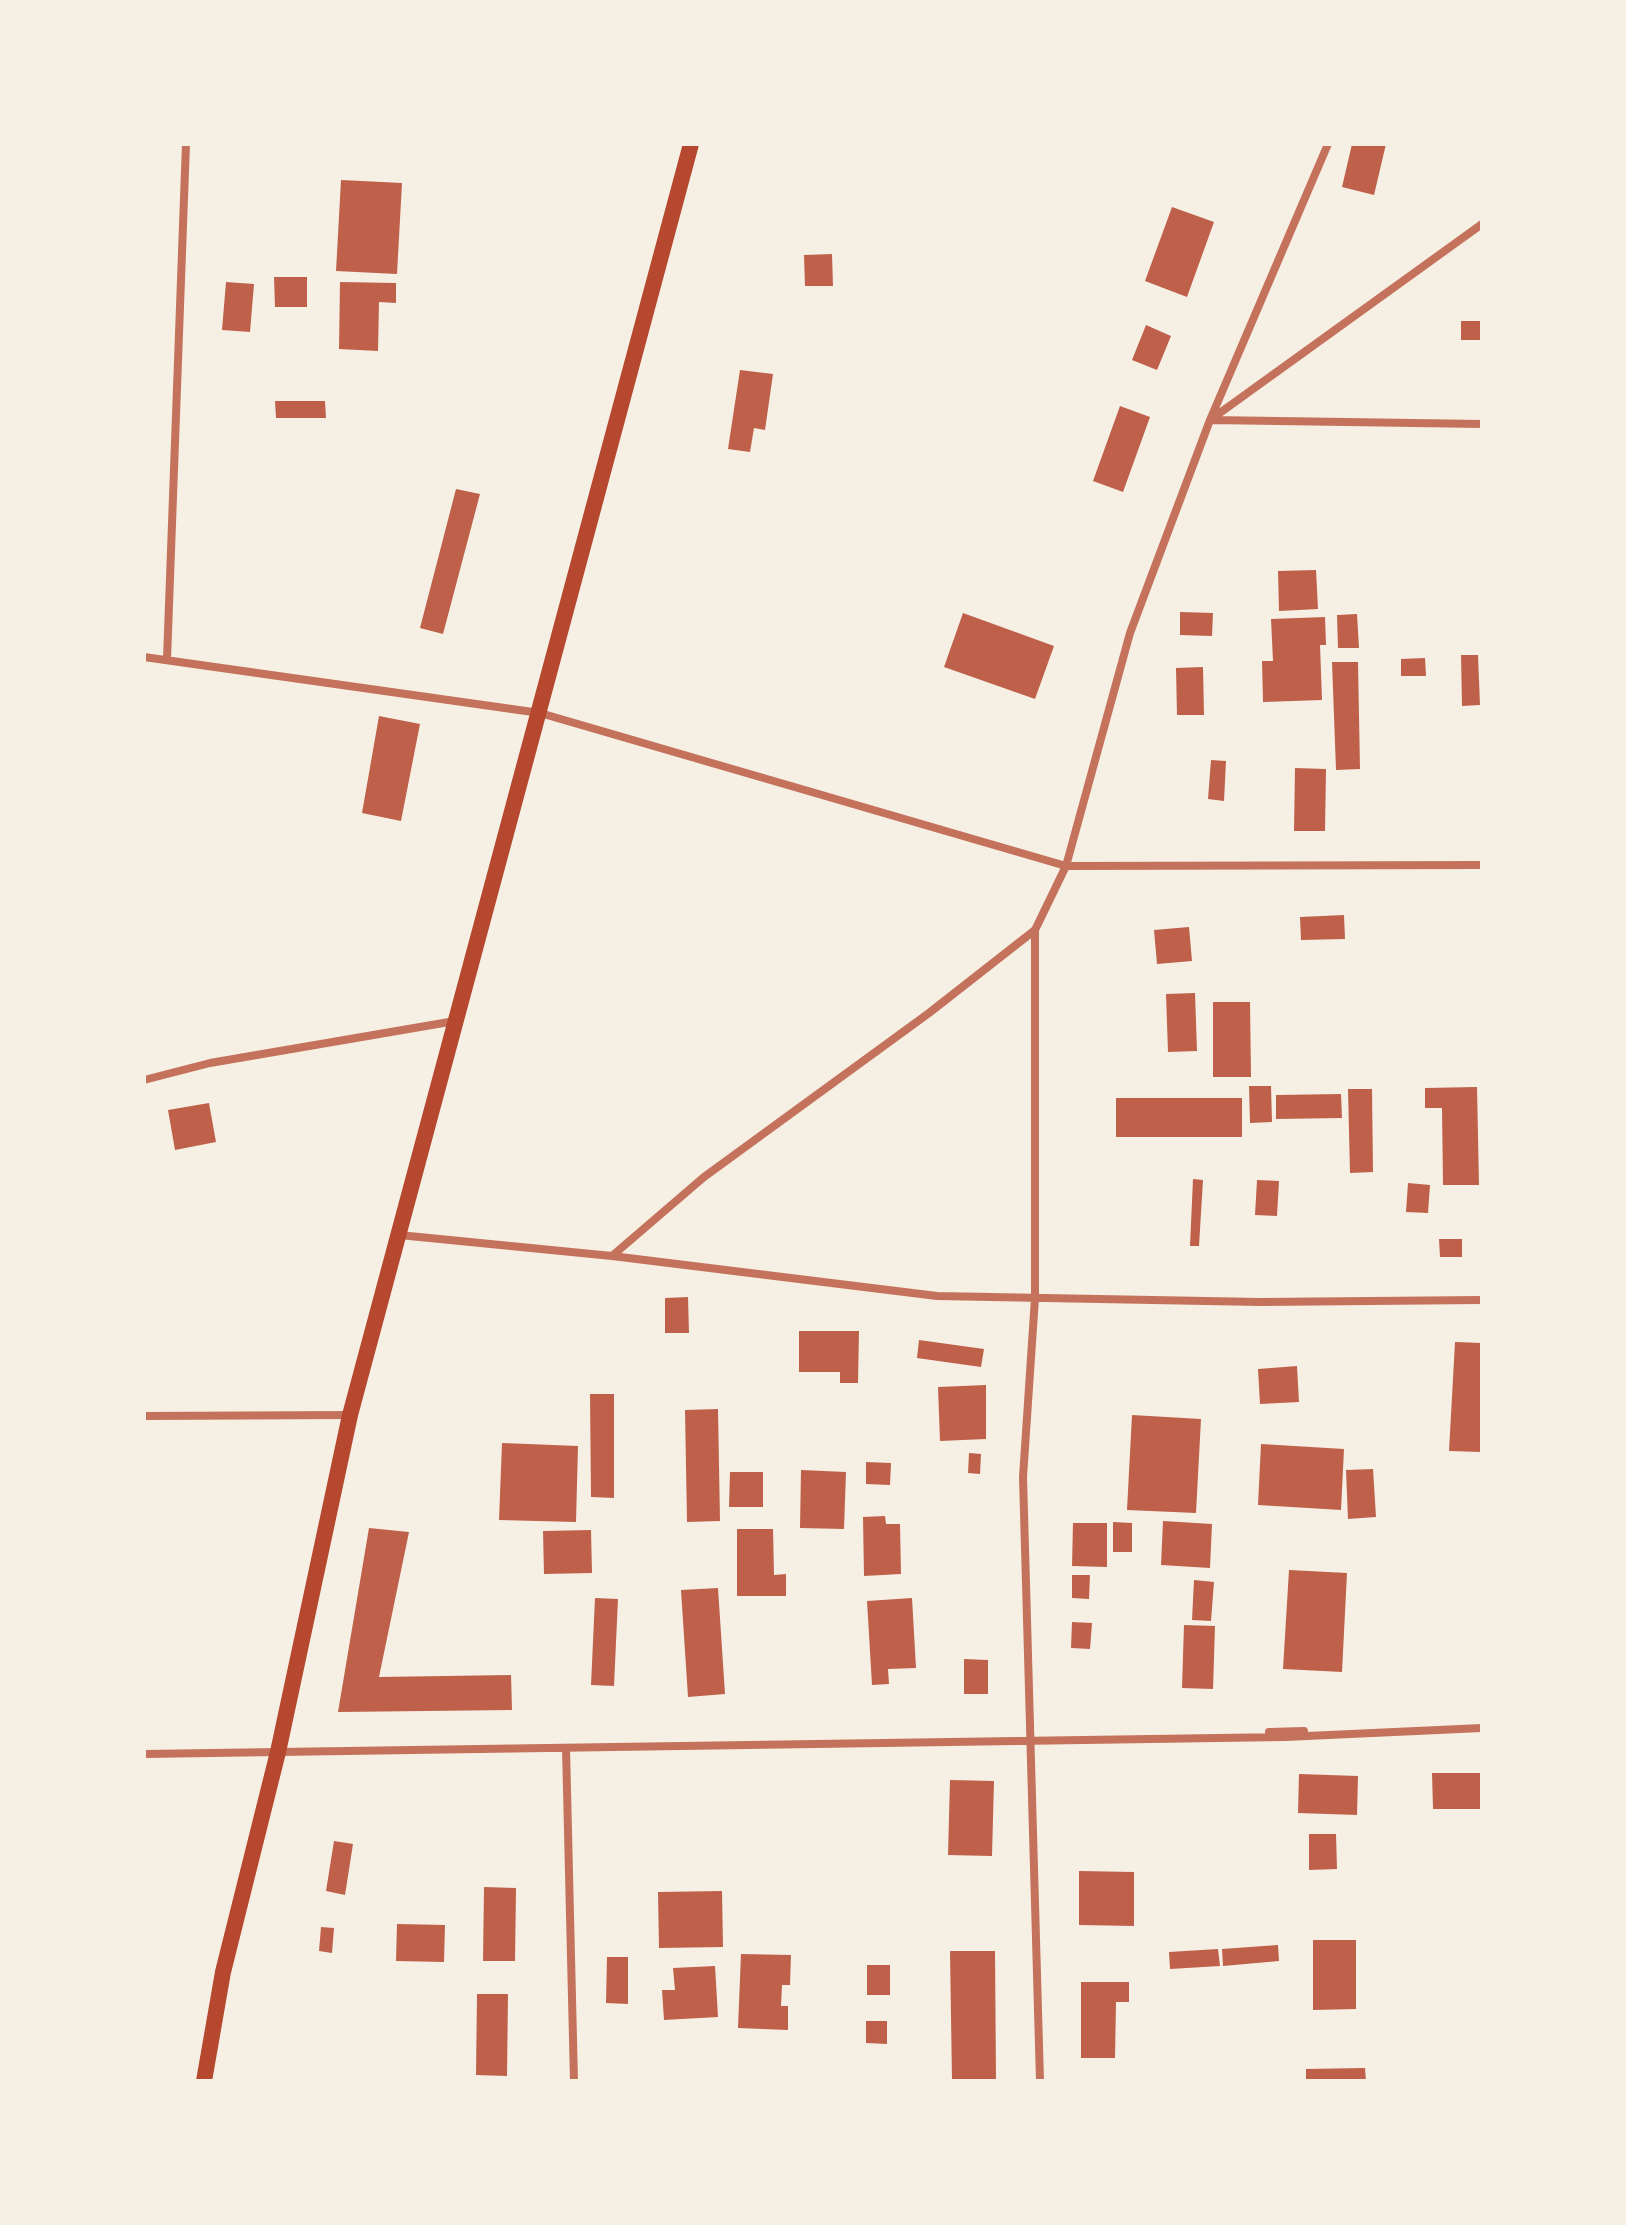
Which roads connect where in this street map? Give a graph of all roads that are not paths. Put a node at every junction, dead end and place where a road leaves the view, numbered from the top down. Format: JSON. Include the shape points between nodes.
{"nodes":[{"id":1,"x":186,"y":144,"type":"edge"},
{"id":2,"x":691,"y":144,"type":"edge"},
{"id":3,"x":1328,"y":144,"type":"edge"},
{"id":4,"x":1482,"y":224,"type":"edge"},
{"id":5,"x":1210,"y":420,"type":"junction"},
{"id":6,"x":1482,"y":424,"type":"edge"},
{"id":7,"x":144,"y":657,"type":"edge"},
{"id":8,"x":167,"y":659,"type":"junction"},
{"id":9,"x":540,"y":713,"type":"junction"},
{"id":10,"x":1482,"y":865,"type":"edge"},
{"id":11,"x":1066,"y":866,"type":"junction"},
{"id":12,"x":1035,"y":930,"type":"junction"},
{"id":13,"x":456,"y":1021,"type":"junction"},
{"id":14,"x":144,"y":1080,"type":"edge"},
{"id":15,"x":399,"y":1235,"type":"junction"},
{"id":16,"x":612,"y":1256,"type":"junction"},
{"id":17,"x":1035,"y":1298,"type":"junction"},
{"id":18,"x":1482,"y":1300,"type":"edge"},
{"id":19,"x":350,"y":1415,"type":"junction"},
{"id":20,"x":144,"y":1416,"type":"edge"},
{"id":21,"x":1482,"y":1726,"type":"edge"},
{"id":22,"x":1029,"y":1741,"type":"junction"},
{"id":23,"x":566,"y":1748,"type":"junction"},
{"id":24,"x":278,"y":1752,"type":"junction"},
{"id":25,"x":144,"y":1754,"type":"edge"},
{"id":26,"x":204,"y":2081,"type":"edge"},
{"id":27,"x":574,"y":2081,"type":"edge"},
{"id":28,"x":1040,"y":2081,"type":"edge"}],
"edges":[{"from":1,"to":8,"type":"street"},
{"from":2,"to":9,"type":"main road"},
{"from":3,"to":5,"type":"street"},
{"from":4,"to":5,"type":"street"},
{"from":5,"to":6,"type":"street"},
{"from":5,"to":11,"type":"street","via":[[1130,633]]},
{"from":7,"to":8,"type":"street"},
{"from":8,"to":9,"type":"street"},
{"from":9,"to":11,"type":"street"},
{"from":9,"to":13,"type":"main road"},
{"from":10,"to":11,"type":"street"},
{"from":11,"to":12,"type":"street"},
{"from":12,"to":16,"type":"street","via":[[704,1177]]},
{"from":12,"to":17,"type":"street"},
{"from":13,"to":14,"type":"street","via":[[210,1063]]},
{"from":13,"to":15,"type":"main road"},
{"from":15,"to":16,"type":"street"},
{"from":15,"to":19,"type":"main road"},
{"from":16,"to":17,"type":"street","via":[[937,1296]]},
{"from":17,"to":18,"type":"street"},
{"from":17,"to":22,"type":"street","via":[[1023,1477]]},
{"from":19,"to":20,"type":"street"},
{"from":19,"to":24,"type":"main road"},
{"from":21,"to":22,"type":"street","via":[[1285,1737]]},
{"from":22,"to":23,"type":"street"},
{"from":22,"to":28,"type":"street"},
{"from":23,"to":24,"type":"street"},
{"from":23,"to":27,"type":"street"},
{"from":24,"to":25,"type":"street"},
{"from":24,"to":26,"type":"main road","via":[[223,1972]]}]}
